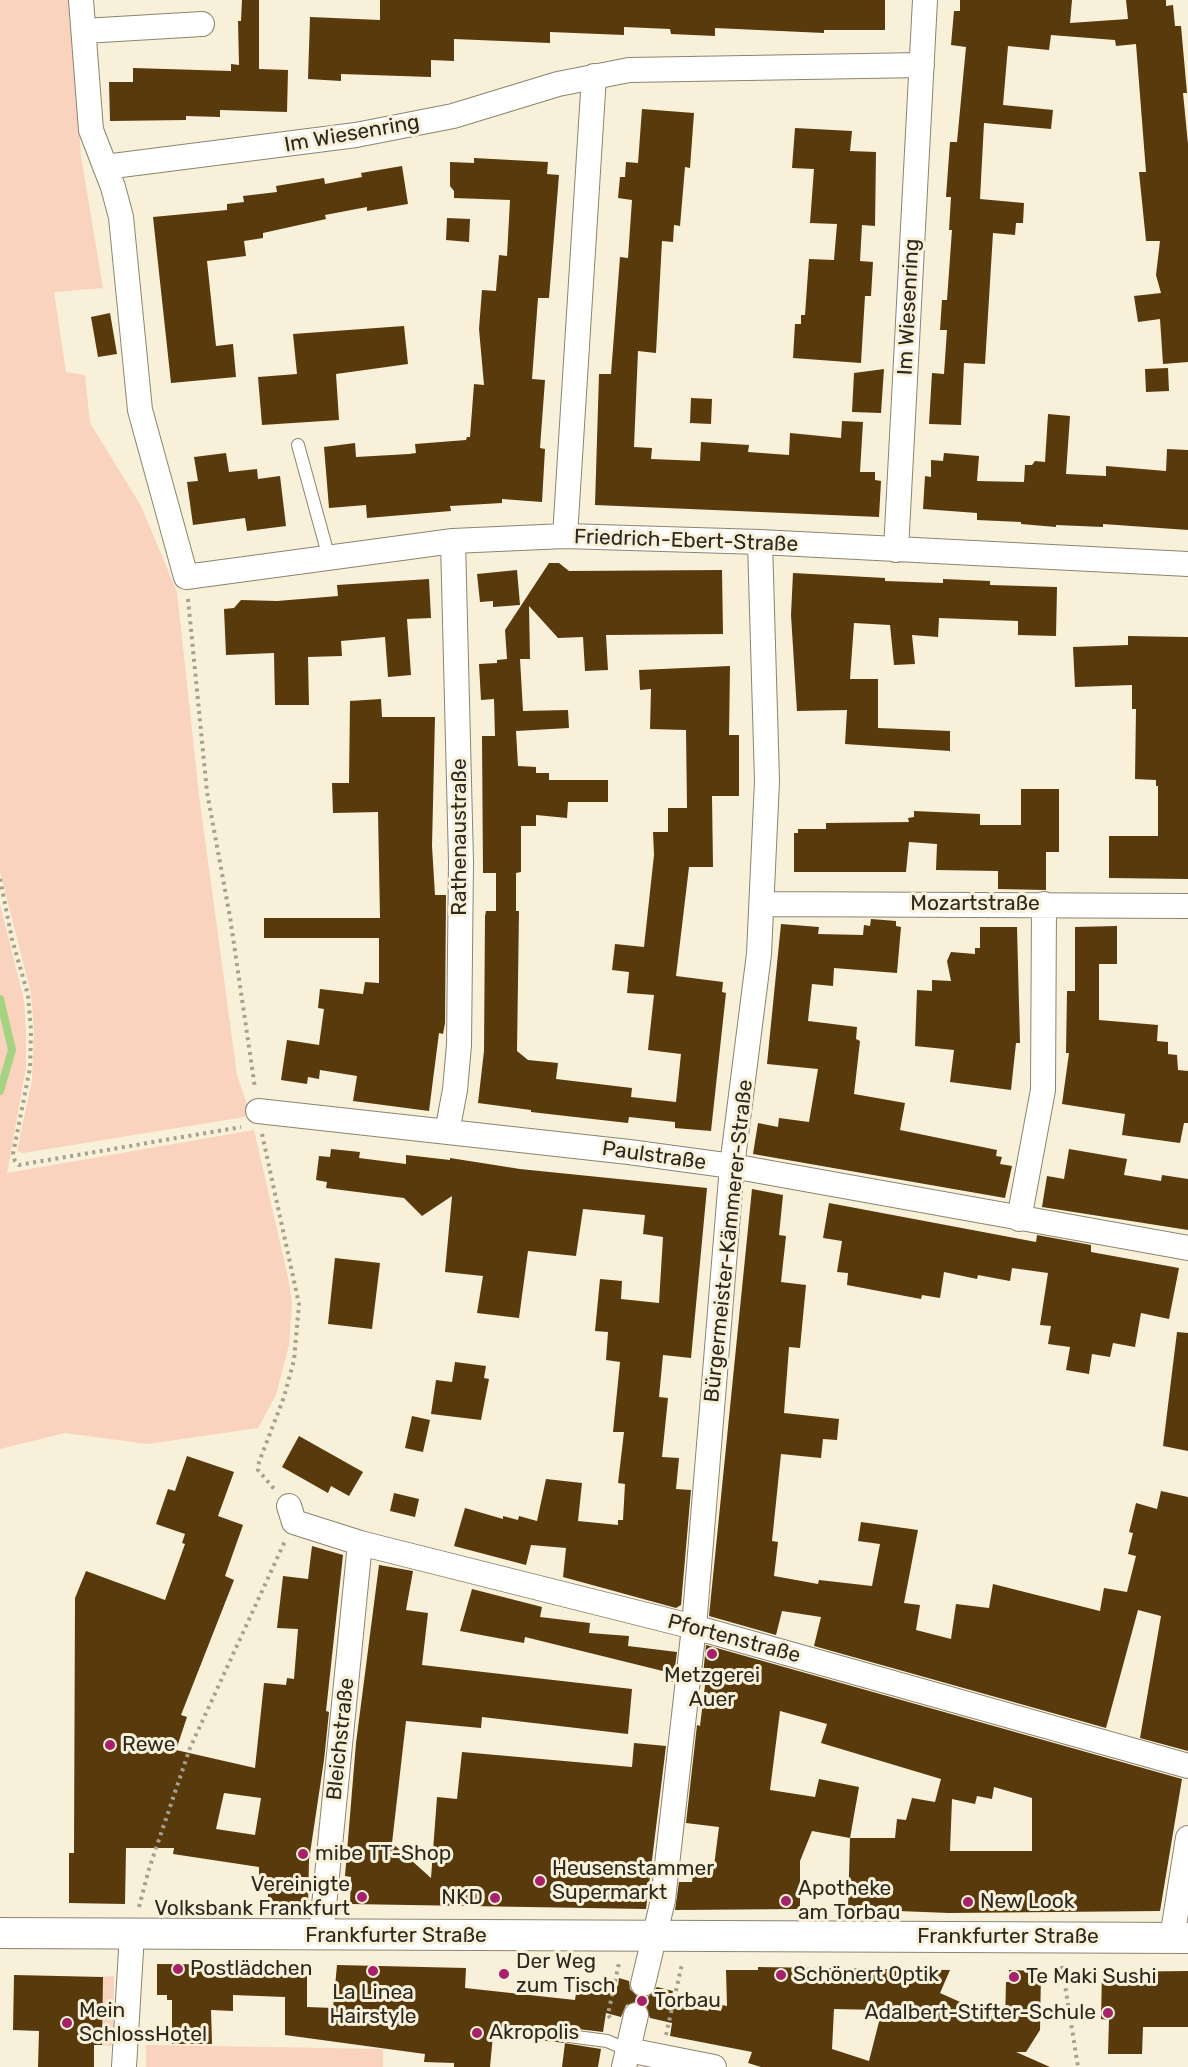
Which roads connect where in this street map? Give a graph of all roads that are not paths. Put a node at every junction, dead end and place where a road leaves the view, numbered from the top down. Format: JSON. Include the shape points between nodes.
{"nodes":[{"id":1,"x":81,"y":0,"type":"edge"},
{"id":2,"x":925,"y":0,"type":"edge"},
{"id":3,"x":202,"y":24,"type":"dead end"},
{"id":4,"x":84,"y":31,"type":"junction"},
{"id":5,"x":922,"y":65,"type":"junction"},
{"id":6,"x":594,"y":76,"type":"junction"},
{"id":7,"x":105,"y":167,"type":"junction"},
{"id":8,"x":298,"y":445,"type":"dead end"},
{"id":9,"x":565,"y":536,"type":"junction"},
{"id":10,"x":453,"y":541,"type":"junction"},
{"id":11,"x":760,"y":542,"type":"junction"},
{"id":12,"x":896,"y":550,"type":"junction"},
{"id":13,"x":329,"y":558,"type":"junction"},
{"id":14,"x":1188,"y":564,"type":"edge"},
{"id":15,"x":763,"y":904,"type":"junction"},
{"id":16,"x":1044,"y":904,"type":"junction"},
{"id":17,"x":1188,"y":906,"type":"edge"},
{"id":18,"x":255,"y":1120,"type":"road end"},
{"id":19,"x":447,"y":1132,"type":"junction"},
{"id":20,"x":732,"y":1167,"type":"junction"},
{"id":21,"x":1019,"y":1219,"type":"junction"},
{"id":22,"x":1188,"y":1248,"type":"edge"},
{"id":23,"x":292,"y":1514,"type":"road end"},
{"id":24,"x":360,"y":1543,"type":"junction"},
{"id":25,"x":694,"y":1627,"type":"junction"},
{"id":26,"x":1188,"y":1766,"type":"edge"},
{"id":27,"x":1188,"y":1838,"type":"edge"},
{"id":28,"x":0,"y":1933,"type":"edge"},
{"id":29,"x":132,"y":1934,"type":"junction"},
{"id":30,"x":321,"y":1936,"type":"junction"},
{"id":31,"x":655,"y":1938,"type":"junction"},
{"id":32,"x":1180,"y":1938,"type":"edge"},
{"id":33,"x":643,"y":1984,"type":"dead end"},
{"id":34,"x":636,"y":2015,"type":"dead end"},
{"id":35,"x":569,"y":2036,"type":"dead end"},
{"id":36,"x":626,"y":2058,"type":"edge"},
{"id":37,"x":124,"y":2067,"type":"edge"},
{"id":38,"x":714,"y":2067,"type":"edge"}],
"edges":[{"from":1,"to":4,"type":"street"},
{"from":2,"to":5,"type":"street","name":"Im Wiesenring"},
{"from":3,"to":4,"type":"street"},
{"from":4,"to":7,"type":"street","via":[[91,130]]},
{"from":5,"to":6,"type":"street","name":"Im Wiesenring","via":[[664,69]]},
{"from":5,"to":12,"type":"street","name":"Im Wiesenring"},
{"from":6,"to":7,"type":"street","name":"Im Wiesenring","via":[[453,116],[356,135]]},
{"from":6,"to":9,"type":"street"},
{"from":7,"to":13,"type":"street","name":"Friedrich-Ebert-Straße","via":[[124,237],[140,410],[186,577]]},
{"from":8,"to":13,"type":"lane"},
{"from":9,"to":10,"type":"street","name":"Friedrich-Ebert-Straße"},
{"from":9,"to":11,"type":"street","name":"Friedrich-Ebert-Straße"},
{"from":10,"to":13,"type":"street","name":"Friedrich-Ebert-Straße"},
{"from":10,"to":19,"type":"street","name":"Rathenaustraße","via":[[461,862],[459,1045],[456,1090]]},
{"from":11,"to":12,"type":"street","name":"Friedrich-Ebert-Straße"},
{"from":11,"to":15,"type":"street","name":"Bürgermeister-Kämmerer-Straße","via":[[767,781]]},
{"from":12,"to":14,"type":"street","name":"Friedrich-Ebert-Straße"},
{"from":15,"to":16,"type":"street","name":"Mozartstraße"},
{"from":15,"to":20,"type":"street","name":"Bürgermeister-Kämmerer-Straße"},
{"from":16,"to":17,"type":"street","name":"Mozartstraße"},
{"from":16,"to":21,"type":"street","via":[[1043,1090]]},
{"from":18,"to":19,"type":"street","name":"Paulstraße"},
{"from":19,"to":20,"type":"street","name":"Paulstraße"},
{"from":20,"to":21,"type":"street","name":"Paulstraße"},
{"from":20,"to":25,"type":"street","name":"Bürgermeister-Kämmerer-Straße"},
{"from":21,"to":22,"type":"street","name":"Paulstraße"},
{"from":23,"to":24,"type":"street","name":"Pfortenstraße"},
{"from":24,"to":25,"type":"street","name":"Pfortenstraße"},
{"from":24,"to":30,"type":"street","name":"Bleichstraße"},
{"from":25,"to":26,"type":"street","name":"Pfortenstraße"},
{"from":25,"to":31,"type":"street","name":"Bürgermeister-Kämmerer-Straße","via":[[663,1900]]},
{"from":27,"to":32,"type":"street"},
{"from":28,"to":29,"type":"street","name":"Frankfurter Straße"},
{"from":29,"to":30,"type":"street","name":"Frankfurter Straße"},
{"from":29,"to":37,"type":"street"},
{"from":30,"to":31,"type":"street","name":"Frankfurter Straße"},
{"from":31,"to":32,"type":"street","name":"Frankfurter Straße"},
{"from":31,"to":33,"type":"street","name":"Bürgermeister-Kämmerer-Straße"},
{"from":34,"to":36,"type":"street"},
{"from":35,"to":36,"type":"lane","via":[[607,2041]]},
{"from":36,"to":38,"type":"street","via":[[662,2056]]}]}
